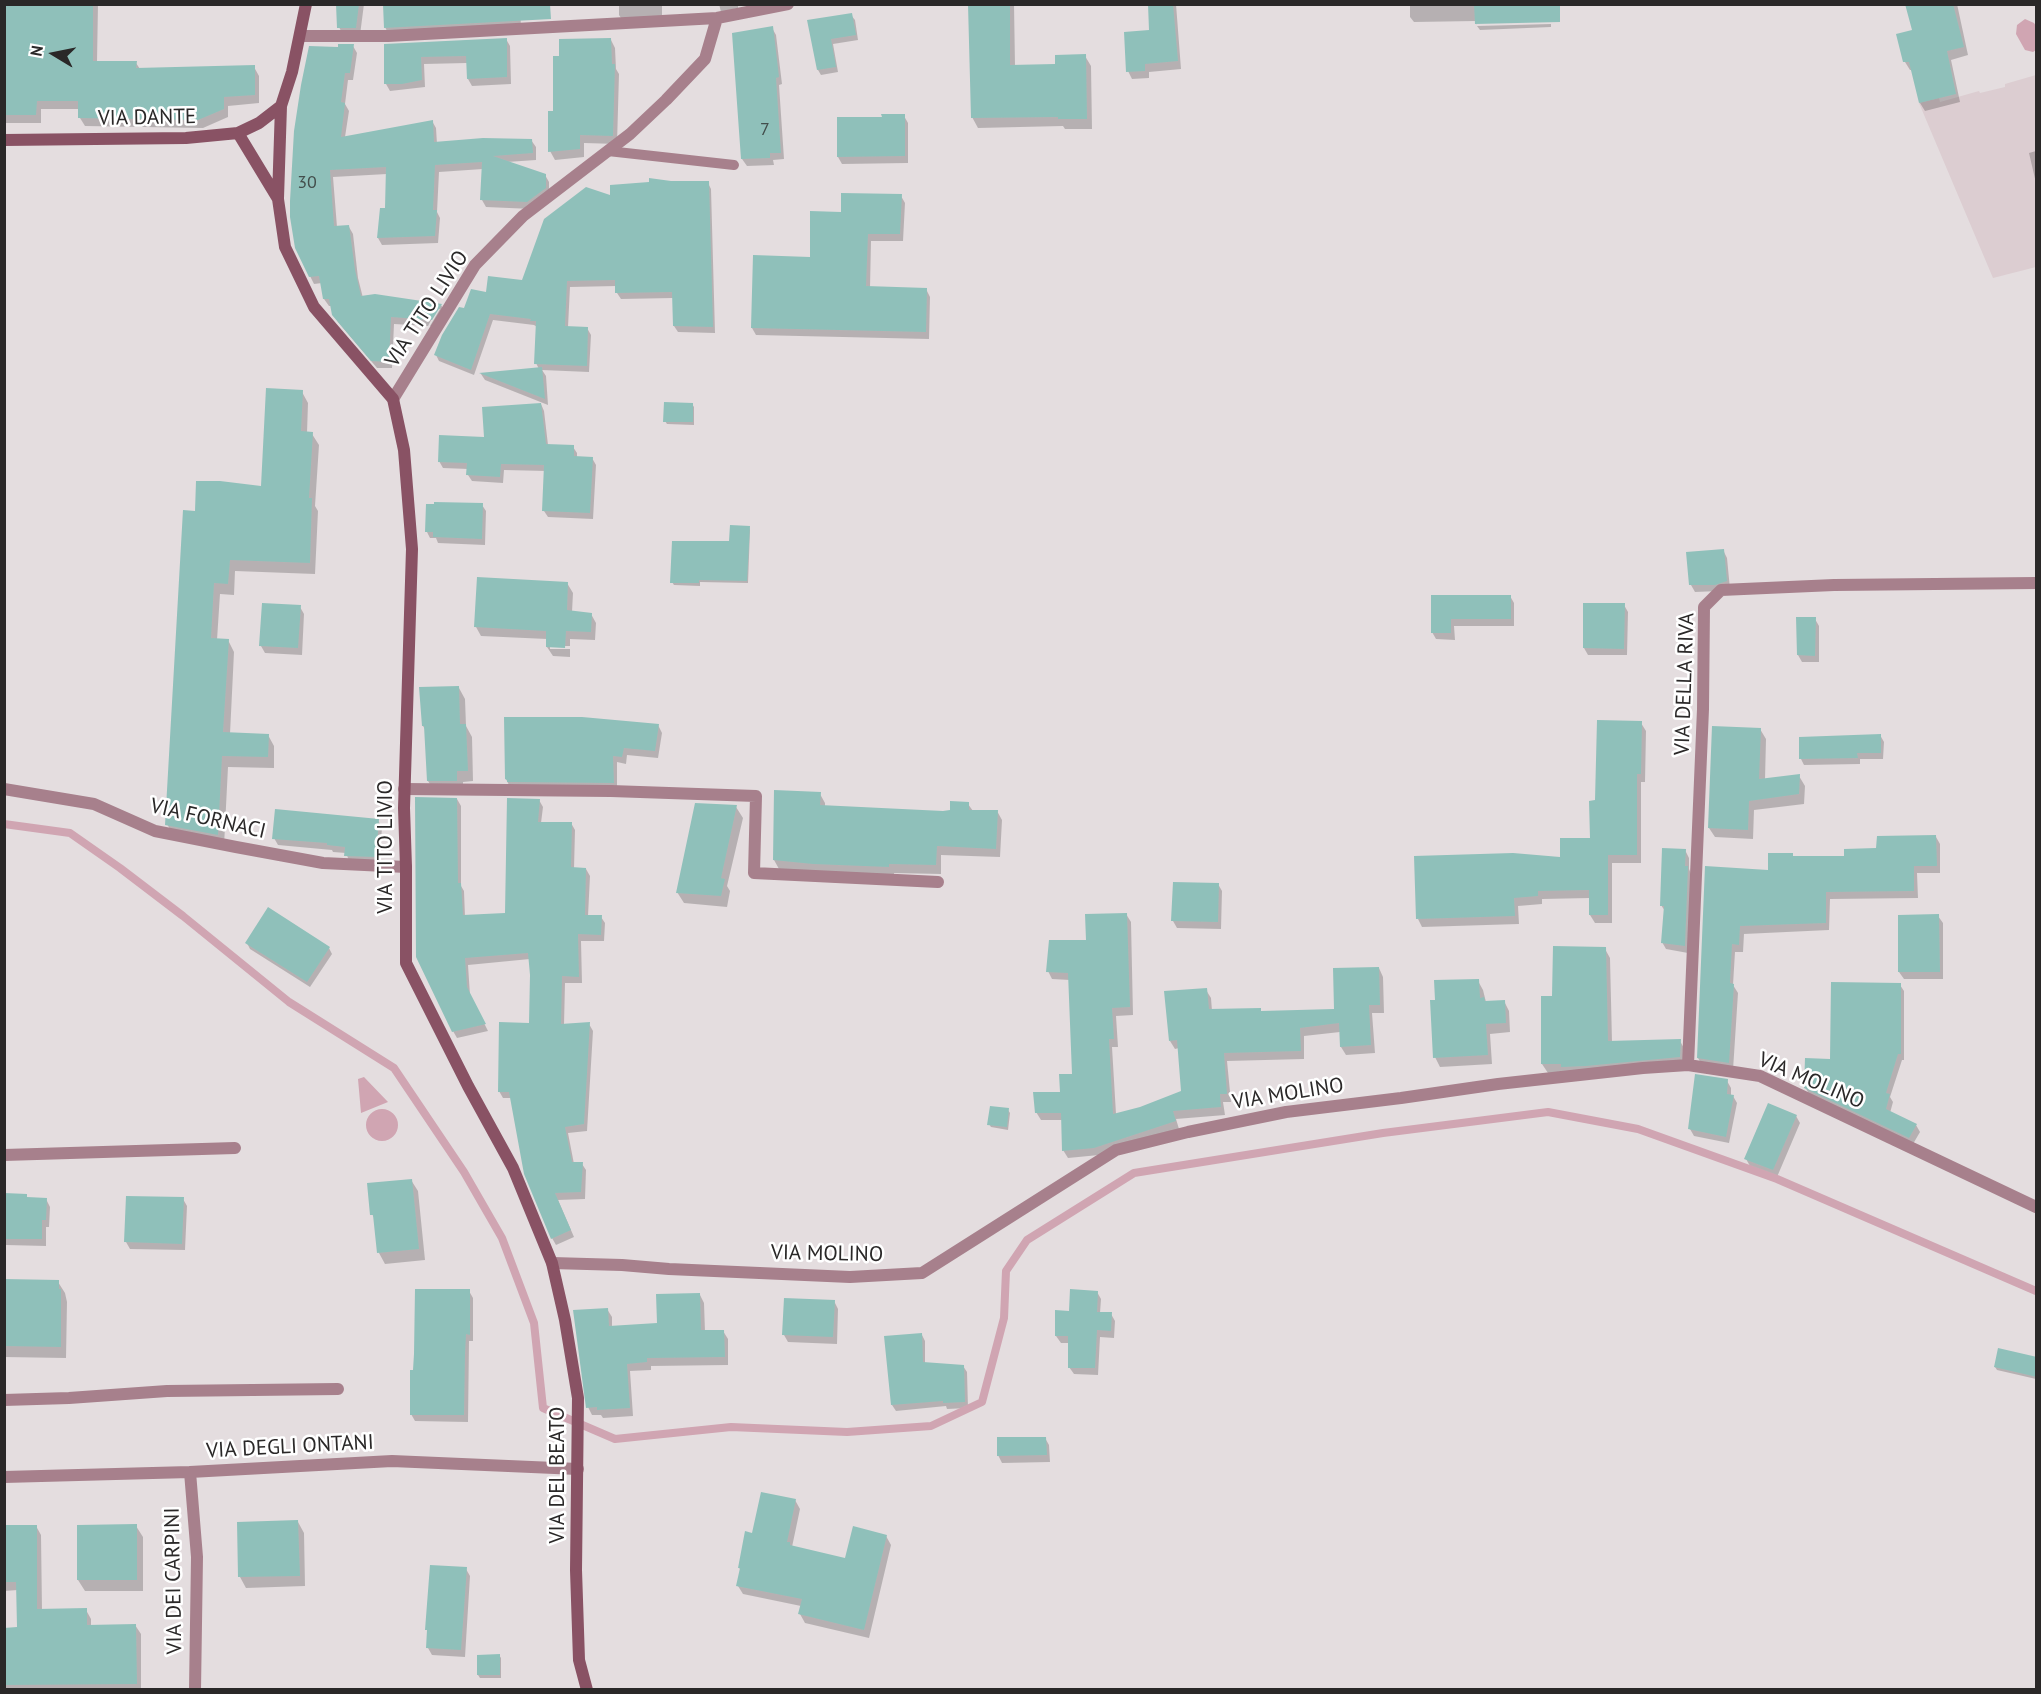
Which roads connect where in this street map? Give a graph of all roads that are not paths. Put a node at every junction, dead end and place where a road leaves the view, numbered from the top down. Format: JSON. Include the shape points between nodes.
{"nodes":[{"id":1,"x":306,"y":4,"type":"edge"},
{"id":2,"x":788,"y":4,"type":"edge"},
{"id":3,"x":717,"y":18,"type":"junction"},
{"id":4,"x":301,"y":36,"type":"junction"},
{"id":5,"x":281,"y":106,"type":"junction"},
{"id":6,"x":238,"y":134,"type":"junction"},
{"id":7,"x":4,"y":140,"type":"edge"},
{"id":8,"x":608,"y":151,"type":"junction"},
{"id":9,"x":734,"y":165,"type":"dead end"},
{"id":10,"x":278,"y":199,"type":"junction"},
{"id":11,"x":393,"y":399,"type":"junction"},
{"id":12,"x":2037,"y":583,"type":"edge"},
{"id":13,"x":4,"y":789,"type":"edge"},
{"id":14,"x":404,"y":789,"type":"junction"},
{"id":15,"x":406,"y":867,"type":"junction"},
{"id":16,"x":938,"y":882,"type":"dead end"},
{"id":17,"x":1688,"y":1065,"type":"junction"},
{"id":18,"x":235,"y":1148,"type":"dead end"},
{"id":19,"x":4,"y":1155,"type":"edge"},
{"id":20,"x":2037,"y":1207,"type":"edge"},
{"id":21,"x":552,"y":1263,"type":"junction"},
{"id":22,"x":338,"y":1389,"type":"dead end"},
{"id":23,"x":4,"y":1400,"type":"edge"},
{"id":24,"x":578,"y":1469,"type":"junction"},
{"id":25,"x":190,"y":1473,"type":"junction"},
{"id":26,"x":4,"y":1477,"type":"edge"},
{"id":27,"x":195,"y":1689,"type":"edge"},
{"id":28,"x":587,"y":1689,"type":"edge"}],
"edges":[{"from":1,"to":4,"type":"street","name":"VIA TITO LIVIO"},
{"from":2,"to":3,"type":"street"},
{"from":3,"to":4,"type":"street","via":[[388,36]]},
{"from":3,"to":8,"type":"street","name":"VIA TITO LIVIO","via":[[705,59]]},
{"from":4,"to":5,"type":"street","name":"VIA TITO LIVIO"},
{"from":5,"to":6,"type":"street","name":"VIA DANTE"},
{"from":5,"to":10,"type":"street","name":"VIA TITO LIVIO"},
{"from":6,"to":7,"type":"street","name":"VIA DANTE"},
{"from":6,"to":10,"type":"street","name":"VIA TITO LIVIO"},
{"from":8,"to":9,"type":"lane"},
{"from":8,"to":11,"type":"street","name":"VIA TITO LIVIO","via":[[523,216],[475,265]]},
{"from":10,"to":11,"type":"street","name":"VIA TITO LIVIO","via":[[285,247],[314,307]]},
{"from":11,"to":14,"type":"street","name":"VIA TITO LIVIO","via":[[404,450],[412,549]]},
{"from":12,"to":17,"type":"street","name":"VIA DELLA RIVA","via":[[1721,590],[1704,607]]},
{"from":13,"to":15,"type":"street","name":"VIA FORNACI","via":[[94,804],[155,831],[224,845],[323,863]]},
{"from":14,"to":15,"type":"street","name":"VIA TITO LIVIO"},
{"from":14,"to":16,"type":"street","via":[[756,796],[754,873]]},
{"from":15,"to":21,"type":"street","name":"VIA TITO LIVIO","via":[[406,963],[513,1168]]},
{"from":17,"to":20,"type":"street","name":"VIA MOLINO","via":[[1760,1076]]},
{"from":17,"to":21,"type":"street","name":"VIA MOLINO","via":[[1498,1084],[1286,1112],[1116,1150],[922,1273],[850,1277]]},
{"from":18,"to":19,"type":"street"},
{"from":21,"to":24,"type":"street","name":"VIA DEL BEATO","via":[[578,1398]]},
{"from":22,"to":23,"type":"street","via":[[167,1391]]},
{"from":24,"to":25,"type":"street","name":"VIA DEGLI ONTANI","via":[[392,1461]]},
{"from":24,"to":28,"type":"street","name":"VIA DEL BEATO","via":[[579,1660]]},
{"from":25,"to":26,"type":"street","name":"VIA DEGLI ONTANI"},
{"from":25,"to":27,"type":"street","name":"VIA DEI CARPINI","via":[[197,1557]]}]}
